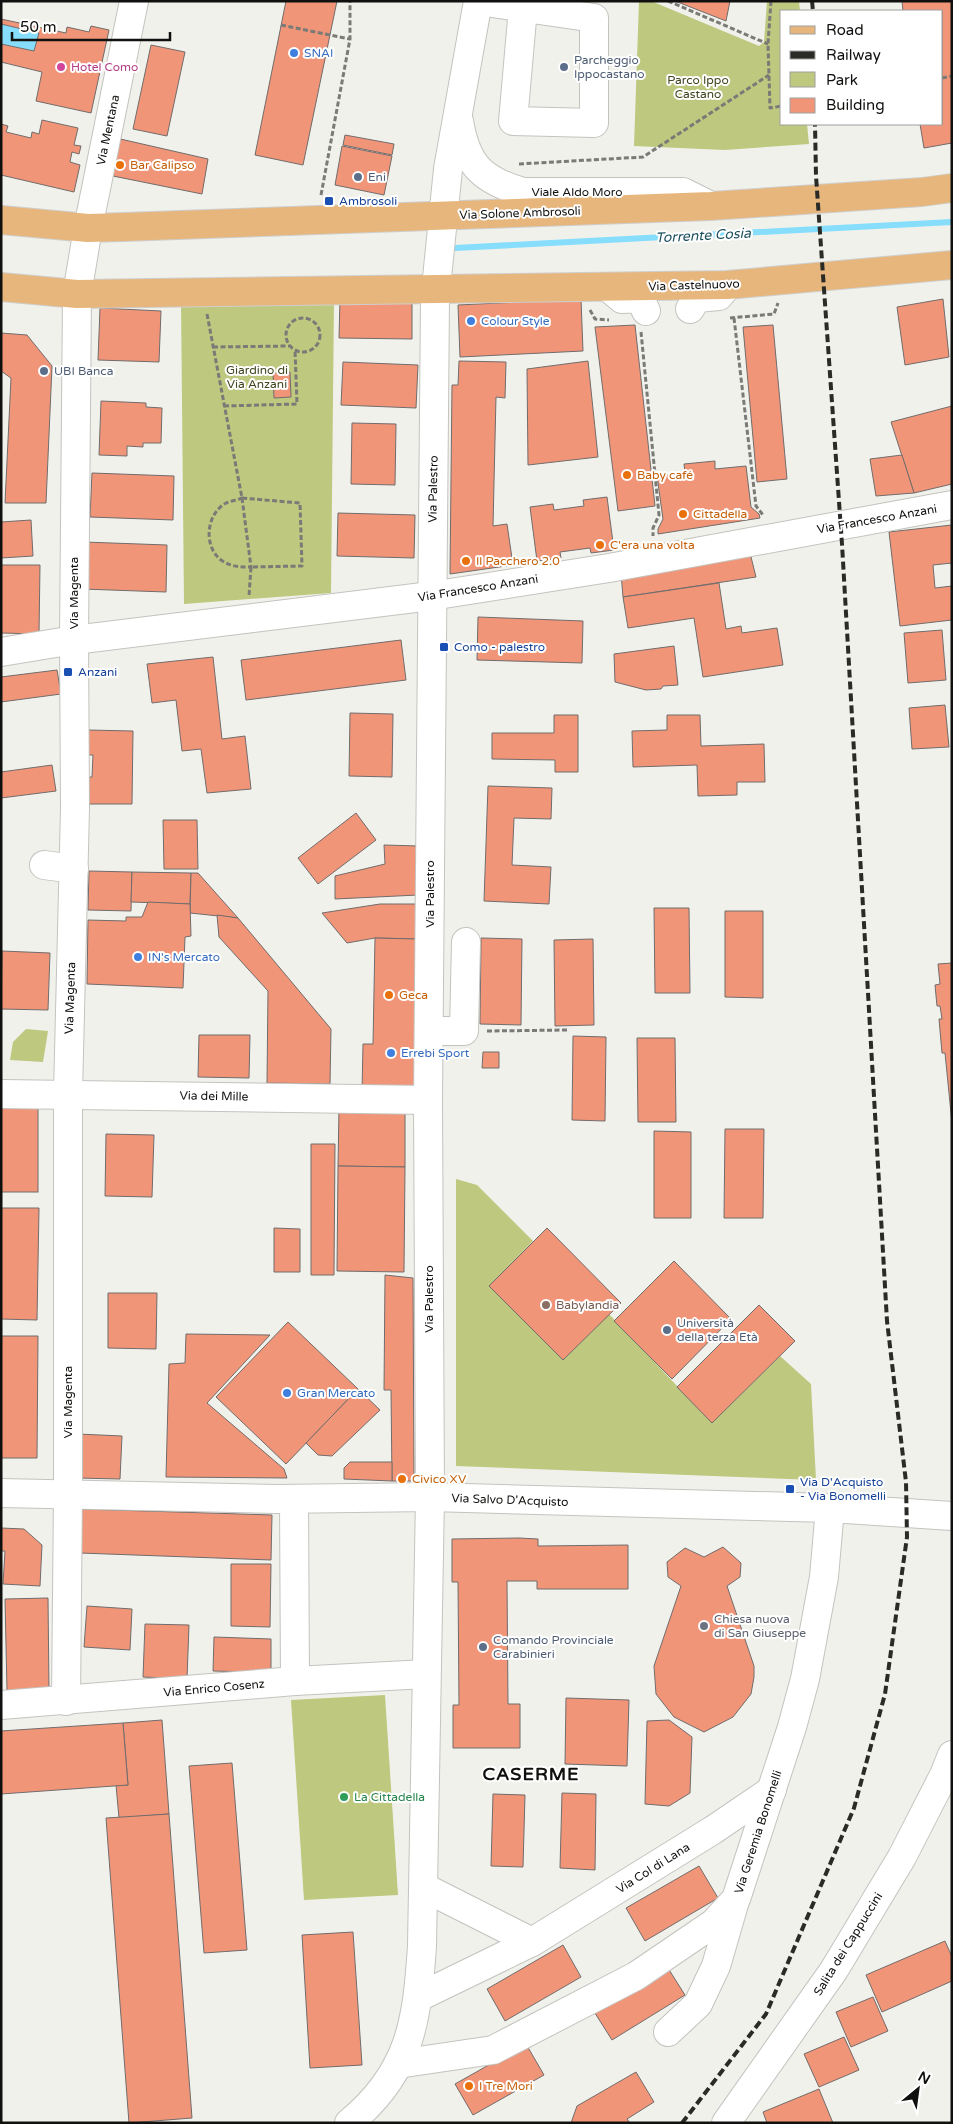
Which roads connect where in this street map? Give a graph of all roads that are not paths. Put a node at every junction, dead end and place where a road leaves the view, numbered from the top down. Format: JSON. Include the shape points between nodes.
{"nodes":[{"id":1,"x":134,"y":1,"type":"edge"},
{"id":2,"x":478,"y":1,"type":"edge"},
{"id":3,"x":523,"y":8,"type":"junction"},
{"id":4,"x":458,"y":112,"type":"junction"},
{"id":5,"x":952,"y":188,"type":"edge"},
{"id":6,"x":711,"y":206,"type":"junction"},
{"id":7,"x":1,"y":220,"type":"edge"},
{"id":8,"x":441,"y":225,"type":"junction"},
{"id":9,"x":88,"y":228,"type":"junction"},
{"id":10,"x":952,"y":264,"type":"edge"},
{"id":11,"x":436,"y":281,"type":"junction"},
{"id":12,"x":727,"y":285,"type":"junction"},
{"id":13,"x":1,"y":286,"type":"edge"},
{"id":14,"x":608,"y":287,"type":"junction"},
{"id":15,"x":77,"y":294,"type":"junction"},
{"id":16,"x":952,"y":505,"type":"edge"},
{"id":17,"x":431,"y":596,"type":"junction"},
{"id":18,"x":74,"y":640,"type":"junction"},
{"id":19,"x":1,"y":652,"type":"edge"},
{"id":20,"x":44,"y":865,"type":"dead end"},
{"id":21,"x":74,"y":869,"type":"junction"},
{"id":22,"x":466,"y":942,"type":"dead end"},
{"id":23,"x":429,"y":1031,"type":"junction"},
{"id":24,"x":1,"y":1094,"type":"edge"},
{"id":25,"x":68,"y":1094,"type":"junction"},
{"id":26,"x":428,"y":1100,"type":"junction"},
{"id":27,"x":1,"y":1493,"type":"edge"},
{"id":28,"x":68,"y":1494,"type":"junction"},
{"id":29,"x":430,"y":1498,"type":"junction"},
{"id":30,"x":294,"y":1499,"type":"junction"},
{"id":31,"x":830,"y":1508,"type":"junction"},
{"id":32,"x":952,"y":1516,"type":"edge"},
{"id":33,"x":426,"y":1674,"type":"junction"},
{"id":34,"x":295,"y":1682,"type":"junction"},
{"id":35,"x":66,"y":1701,"type":"junction"},
{"id":36,"x":1,"y":1705,"type":"edge"},
{"id":37,"x":952,"y":1755,"type":"edge"},
{"id":38,"x":772,"y":1790,"type":"junction"},
{"id":39,"x":425,"y":1888,"type":"junction"},
{"id":40,"x":736,"y":1899,"type":"junction"},
{"id":41,"x":532,"y":1942,"type":"junction"},
{"id":42,"x":419,"y":1997,"type":"junction"},
{"id":43,"x":668,"y":2032,"type":"dead end"},
{"id":44,"x":398,"y":2064,"type":"junction"},
{"id":45,"x":349,"y":2123,"type":"edge"},
{"id":46,"x":726,"y":2123,"type":"edge"}],
"edges":[{"from":1,"to":9,"type":"street","name":"Via Mentana"},
{"from":2,"to":3,"type":"street"},
{"from":2,"to":4,"type":"street","name":"Viale Aldo Moro"},
{"from":3,"to":3,"type":"street","via":[[594,18],[594,123],[514,122]]},
{"from":4,"to":6,"type":"street","name":"Viale Aldo Moro","via":[[467,154],[494,182],[523,192],[683,192]]},
{"from":4,"to":8,"type":"street","name":"Viale Aldo Moro"},
{"from":5,"to":6,"type":"main road","name":"Via Solone Ambrosoli"},
{"from":6,"to":8,"type":"main road","name":"Via Solone Ambrosoli"},
{"from":7,"to":9,"type":"main road","name":"Via Solone Ambrosoli"},
{"from":8,"to":9,"type":"main road","name":"Via Solone Ambrosoli","via":[[316,221]]},
{"from":8,"to":11,"type":"street","name":"Via Palestro"},
{"from":9,"to":15,"type":"street"},
{"from":10,"to":12,"type":"main road","name":"Via Castelnuovo"},
{"from":11,"to":14,"type":"main road","name":"Via Castelnuovo"},
{"from":11,"to":15,"type":"main road","via":[[202,293]]},
{"from":11,"to":17,"type":"street","name":"Via Palestro"},
{"from":12,"to":14,"type":"main road","name":"Via Castelnuovo"},
{"from":12,"to":14,"type":"street","via":[[719,296],[642,313]]},
{"from":13,"to":15,"type":"main road"},
{"from":15,"to":18,"type":"street","name":"Via Magenta"},
{"from":16,"to":17,"type":"street","name":"Via Francesco Anzani","via":[[609,568]]},
{"from":17,"to":18,"type":"street","name":"Via Francesco Anzani"},
{"from":17,"to":23,"type":"street","name":"Via Palestro"},
{"from":18,"to":19,"type":"street","name":"Via Francesco Anzani"},
{"from":18,"to":21,"type":"street","name":"Via Magenta"},
{"from":20,"to":21,"type":"street"},
{"from":21,"to":25,"type":"street","name":"Via Magenta"},
{"from":22,"to":23,"type":"street","via":[[464,1031]]},
{"from":23,"to":26,"type":"street","name":"Via Palestro"},
{"from":24,"to":25,"type":"street","name":"Via dei Mille"},
{"from":25,"to":26,"type":"street","name":"Via dei Mille"},
{"from":25,"to":28,"type":"street","name":"Via Magenta"},
{"from":26,"to":29,"type":"street","name":"Via Palestro"},
{"from":27,"to":28,"type":"street","name":"Via Salvo D'Acquisto"},
{"from":28,"to":30,"type":"street","name":"Via Salvo D'Acquisto"},
{"from":28,"to":35,"type":"street","name":"Via Magenta"},
{"from":29,"to":30,"type":"street","name":"Via Salvo D'Acquisto"},
{"from":29,"to":31,"type":"street","name":"Via Salvo D'Acquisto"},
{"from":29,"to":33,"type":"street","name":"Via Palestro"},
{"from":30,"to":34,"type":"street"},
{"from":31,"to":32,"type":"street","name":"Via Salvo D'Acquisto"},
{"from":31,"to":38,"type":"street","name":"Via Geremia Bonomelli","via":[[824,1577],[807,1670]]},
{"from":33,"to":34,"type":"street","name":"Via Enrico Cosenz"},
{"from":33,"to":39,"type":"street","name":"Via Palestro"},
{"from":34,"to":35,"type":"street","name":"Via Enrico Cosenz"},
{"from":35,"to":36,"type":"street","name":"Via Enrico Cosenz"},
{"from":37,"to":46,"type":"street","name":"Salita dei Cappuccini","via":[[902,1857],[834,1970]]},
{"from":38,"to":40,"type":"street","name":"Via Geremia Bonomelli"},
{"from":38,"to":41,"type":"street","name":"Via Col di Lana"},
{"from":39,"to":41,"type":"street"},
{"from":39,"to":42,"type":"street"},
{"from":40,"to":43,"type":"street","via":[[716,1966],[698,2004]]},
{"from":40,"to":44,"type":"street","name":"Via Geremia Bonomelli","via":[[714,1923],[636,1976],[493,2050]]},
{"from":41,"to":42,"type":"street","name":"Via Col di Lana"},
{"from":42,"to":44,"type":"street","via":[[413,2028]]},
{"from":44,"to":45,"type":"street","via":[[371,2104]]}]}
